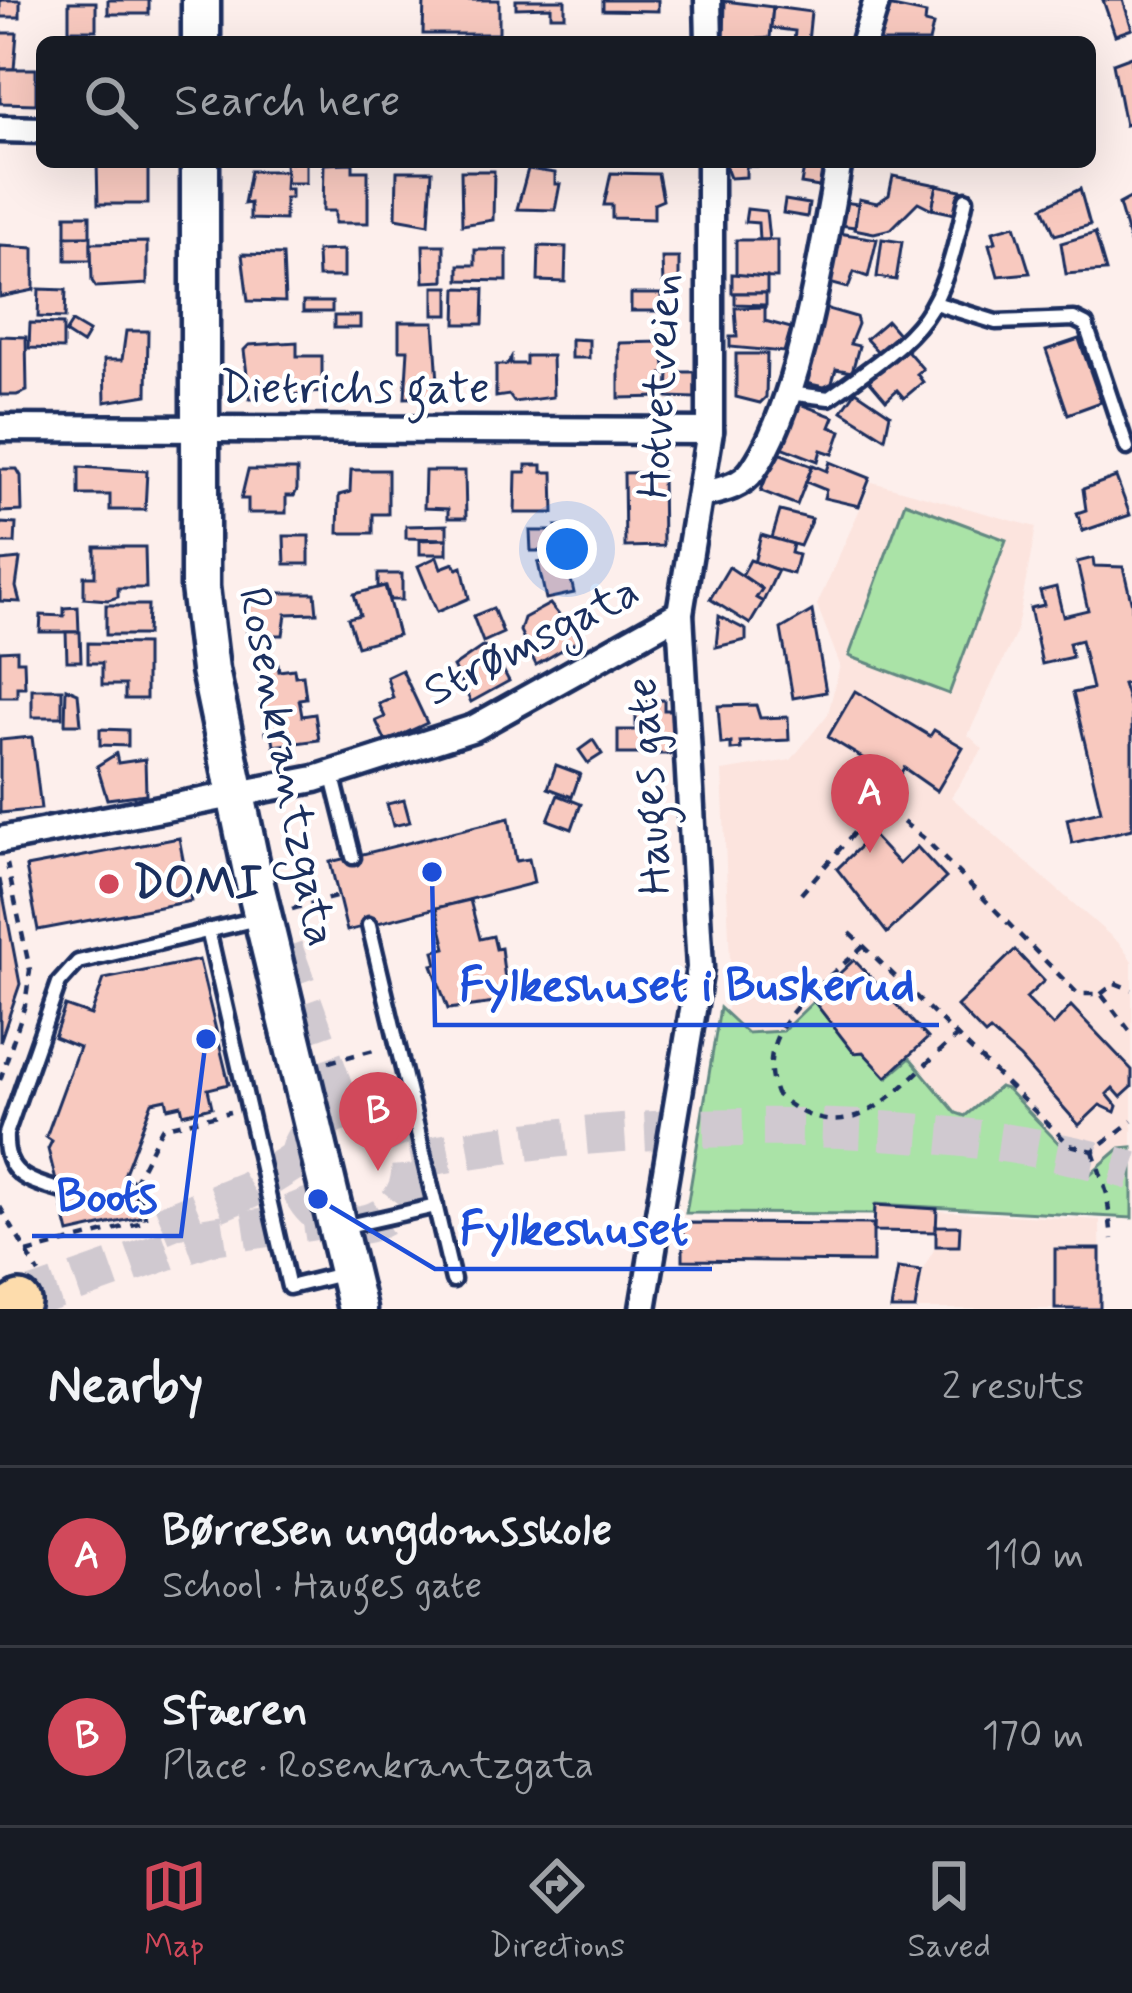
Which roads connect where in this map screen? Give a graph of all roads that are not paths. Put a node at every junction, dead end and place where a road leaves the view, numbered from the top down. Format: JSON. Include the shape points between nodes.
{"nodes":[{"id":1,"x":201,"y":0,"type":"edge"},
{"id":2,"x":708,"y":0,"type":"edge"},
{"id":3,"x":877,"y":0,"type":"edge"},
{"id":4,"x":201,"y":36,"type":"edge"},
{"id":5,"x":709,"y":36,"type":"edge"},
{"id":6,"x":866,"y":36,"type":"edge"},
{"id":7,"x":0,"y":130,"type":"edge"},
{"id":8,"x":36,"y":130,"type":"edge"},
{"id":9,"x":200,"y":168,"type":"edge"},
{"id":10,"x":710,"y":168,"type":"edge"},
{"id":11,"x":838,"y":168,"type":"edge"},
{"id":12,"x":966,"y":199,"type":"dead end"},
{"id":13,"x":938,"y":304,"type":"junction"},
{"id":14,"x":787,"y":393,"type":"junction"},
{"id":15,"x":0,"y":428,"type":"edge"},
{"id":16,"x":199,"y":431,"type":"junction"},
{"id":17,"x":710,"y":431,"type":"junction"},
{"id":18,"x":1127,"y":448,"type":"dead end"},
{"id":19,"x":704,"y":494,"type":"junction"},
{"id":20,"x":680,"y":614,"type":"junction"},
{"id":21,"x":332,"y":773,"type":"junction"},
{"id":22,"x":237,"y":795,"type":"junction"},
{"id":23,"x":1,"y":839,"type":"edge"},
{"id":24,"x":353,"y":857,"type":"dead end"},
{"id":25,"x":263,"y":917,"type":"junction"},
{"id":26,"x":369,"y":925,"type":"dead end"},
{"id":27,"x":208,"y":930,"type":"junction"},
{"id":28,"x":58,"y":1190,"type":"dead end"},
{"id":29,"x":436,"y":1206,"type":"junction"},
{"id":30,"x":338,"y":1228,"type":"junction"},
{"id":31,"x":349,"y":1272,"type":"junction"},
{"id":32,"x":453,"y":1280,"type":"dead end"},
{"id":33,"x":357,"y":1309,"type":"edge"},
{"id":34,"x":643,"y":1309,"type":"edge"}],
"edges":[{"from":1,"to":4,"type":"street"},
{"from":2,"to":5,"type":"street"},
{"from":3,"to":6,"type":"street"},
{"from":7,"to":8,"type":"street"},
{"from":9,"to":16,"type":"street","name":"Rosenkrantzgata"},
{"from":10,"to":17,"type":"street","name":"Hotvetveien"},
{"from":11,"to":14,"type":"street"},
{"from":12,"to":13,"type":"lane"},
{"from":13,"to":14,"type":"lane","via":[[902,346],[829,398]]},
{"from":13,"to":18,"type":"lane","via":[[996,322],[1086,325]]},
{"from":14,"to":19,"type":"street","via":[[752,473]]},
{"from":15,"to":16,"type":"street","name":"Dietrichs gate"},
{"from":16,"to":17,"type":"street","name":"Dietrichs gate"},
{"from":16,"to":22,"type":"street","name":"Rosenkrantzgata","via":[[200,586]]},
{"from":17,"to":19,"type":"street","name":"Hotvetveien"},
{"from":19,"to":20,"type":"street","name":"Hotvetveien"},
{"from":20,"to":21,"type":"street","name":"Strømsgata","via":[[474,728]]},
{"from":20,"to":34,"type":"street","name":"Hauges gate","via":[[700,968]]},
{"from":21,"to":22,"type":"street","name":"Strømsgata"},
{"from":21,"to":24,"type":"lane"},
{"from":22,"to":23,"type":"street","name":"Strømsgata"},
{"from":22,"to":25,"type":"street","name":"Rosenkrantzgata"},
{"from":25,"to":27,"type":"lane"},
{"from":25,"to":30,"type":"street","name":"Rosenkrantzgata"},
{"from":26,"to":29,"type":"lane"},
{"from":27,"to":28,"type":"lane","via":[[92,956],[58,983],[5,1152],[23,1179]]},
{"from":27,"to":31,"type":"lane","via":[[289,1287]]},
{"from":29,"to":30,"type":"lane"},
{"from":29,"to":32,"type":"lane"},
{"from":30,"to":31,"type":"street","name":"Rosenkrantzgata"},
{"from":31,"to":33,"type":"street","name":"Rosenkrantzgata"}]}
